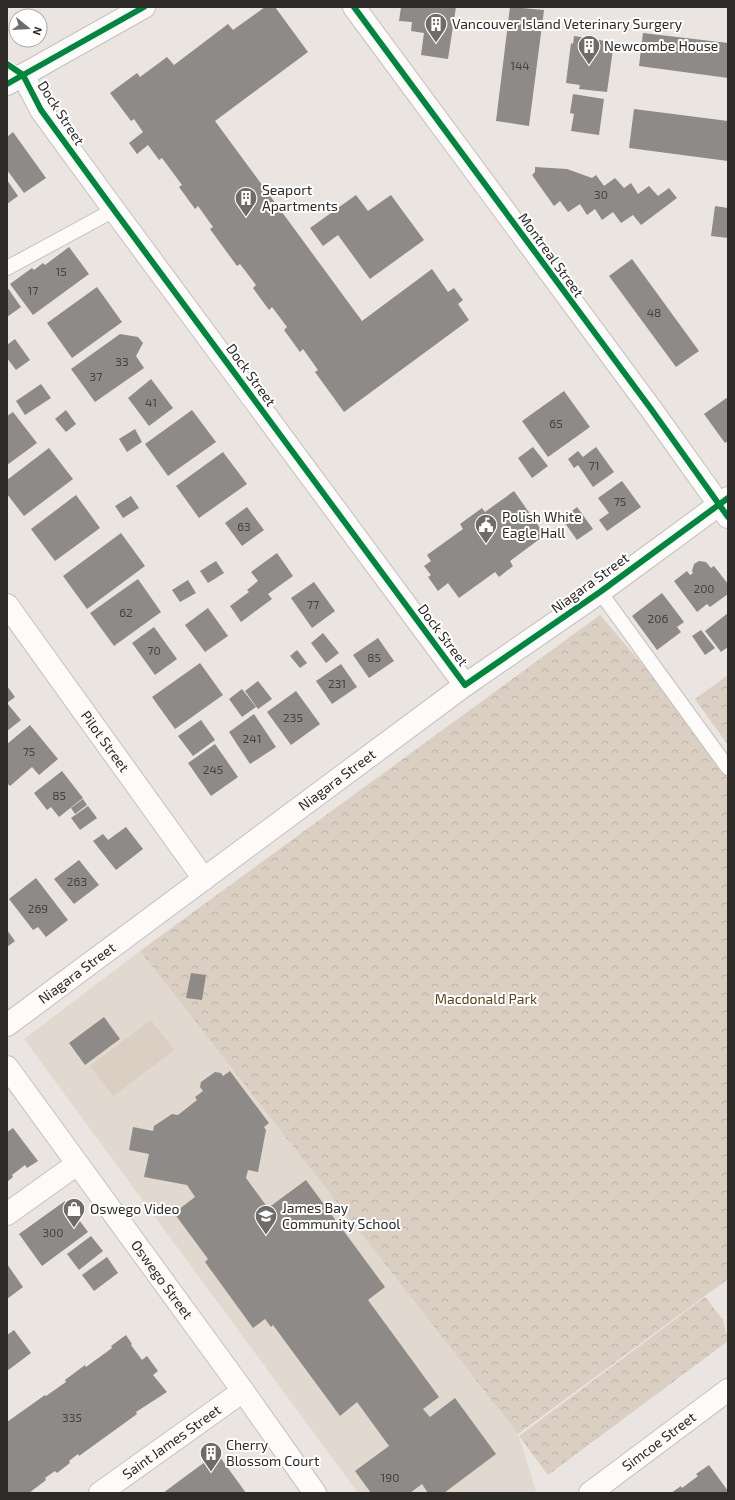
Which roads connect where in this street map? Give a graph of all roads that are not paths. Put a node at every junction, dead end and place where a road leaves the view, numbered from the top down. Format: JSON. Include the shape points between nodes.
{"nodes":[{"id":1,"x":144,"y":7,"type":"edge"},
{"id":2,"x":354,"y":7,"type":"edge"},
{"id":3,"x":15,"y":80,"type":"edge"},
{"id":4,"x":114,"y":210,"type":"junction"},
{"id":5,"x":7,"y":268,"type":"edge"},
{"id":6,"x":725,"y":506,"type":"edge"},
{"id":7,"x":600,"y":592,"type":"junction"},
{"id":8,"x":7,"y":604,"type":"edge"},
{"id":9,"x":465,"y":685,"type":"junction"},
{"id":10,"x":728,"y":768,"type":"edge"},
{"id":11,"x":204,"y":879,"type":"junction"},
{"id":12,"x":7,"y":1026,"type":"edge"},
{"id":13,"x":7,"y":1067,"type":"edge"},
{"id":14,"x":77,"y":1164,"type":"junction"},
{"id":15,"x":7,"y":1214,"type":"edge"},
{"id":16,"x":243,"y":1390,"type":"junction"},
{"id":17,"x":728,"y":1390,"type":"edge"},
{"id":18,"x":100,"y":1493,"type":"edge"},
{"id":19,"x":315,"y":1493,"type":"edge"},
{"id":20,"x":590,"y":1493,"type":"edge"}],
"edges":[{"from":1,"to":3,"type":"street"},
{"from":2,"to":6,"type":"street","name":"Montreal Street","via":[[650,409]]},
{"from":3,"to":4,"type":"street","name":"Dock Street","via":[[41,110]]},
{"from":4,"to":5,"type":"lane"},
{"from":4,"to":9,"type":"street","name":"Dock Street"},
{"from":6,"to":7,"type":"street","name":"Niagara Street"},
{"from":7,"to":9,"type":"street","name":"Niagara Street"},
{"from":7,"to":10,"type":"lane"},
{"from":8,"to":11,"type":"street","name":"Pilot Street"},
{"from":9,"to":11,"type":"street","name":"Niagara Street"},
{"from":11,"to":12,"type":"street","name":"Niagara Street"},
{"from":13,"to":14,"type":"street","name":"Oswego Street"},
{"from":14,"to":15,"type":"street"},
{"from":14,"to":16,"type":"street","name":"Oswego Street"},
{"from":16,"to":18,"type":"street","name":"Saint James Street"},
{"from":16,"to":19,"type":"street","name":"Oswego Street"},
{"from":17,"to":20,"type":"street","name":"Simcoe Street"}]}
